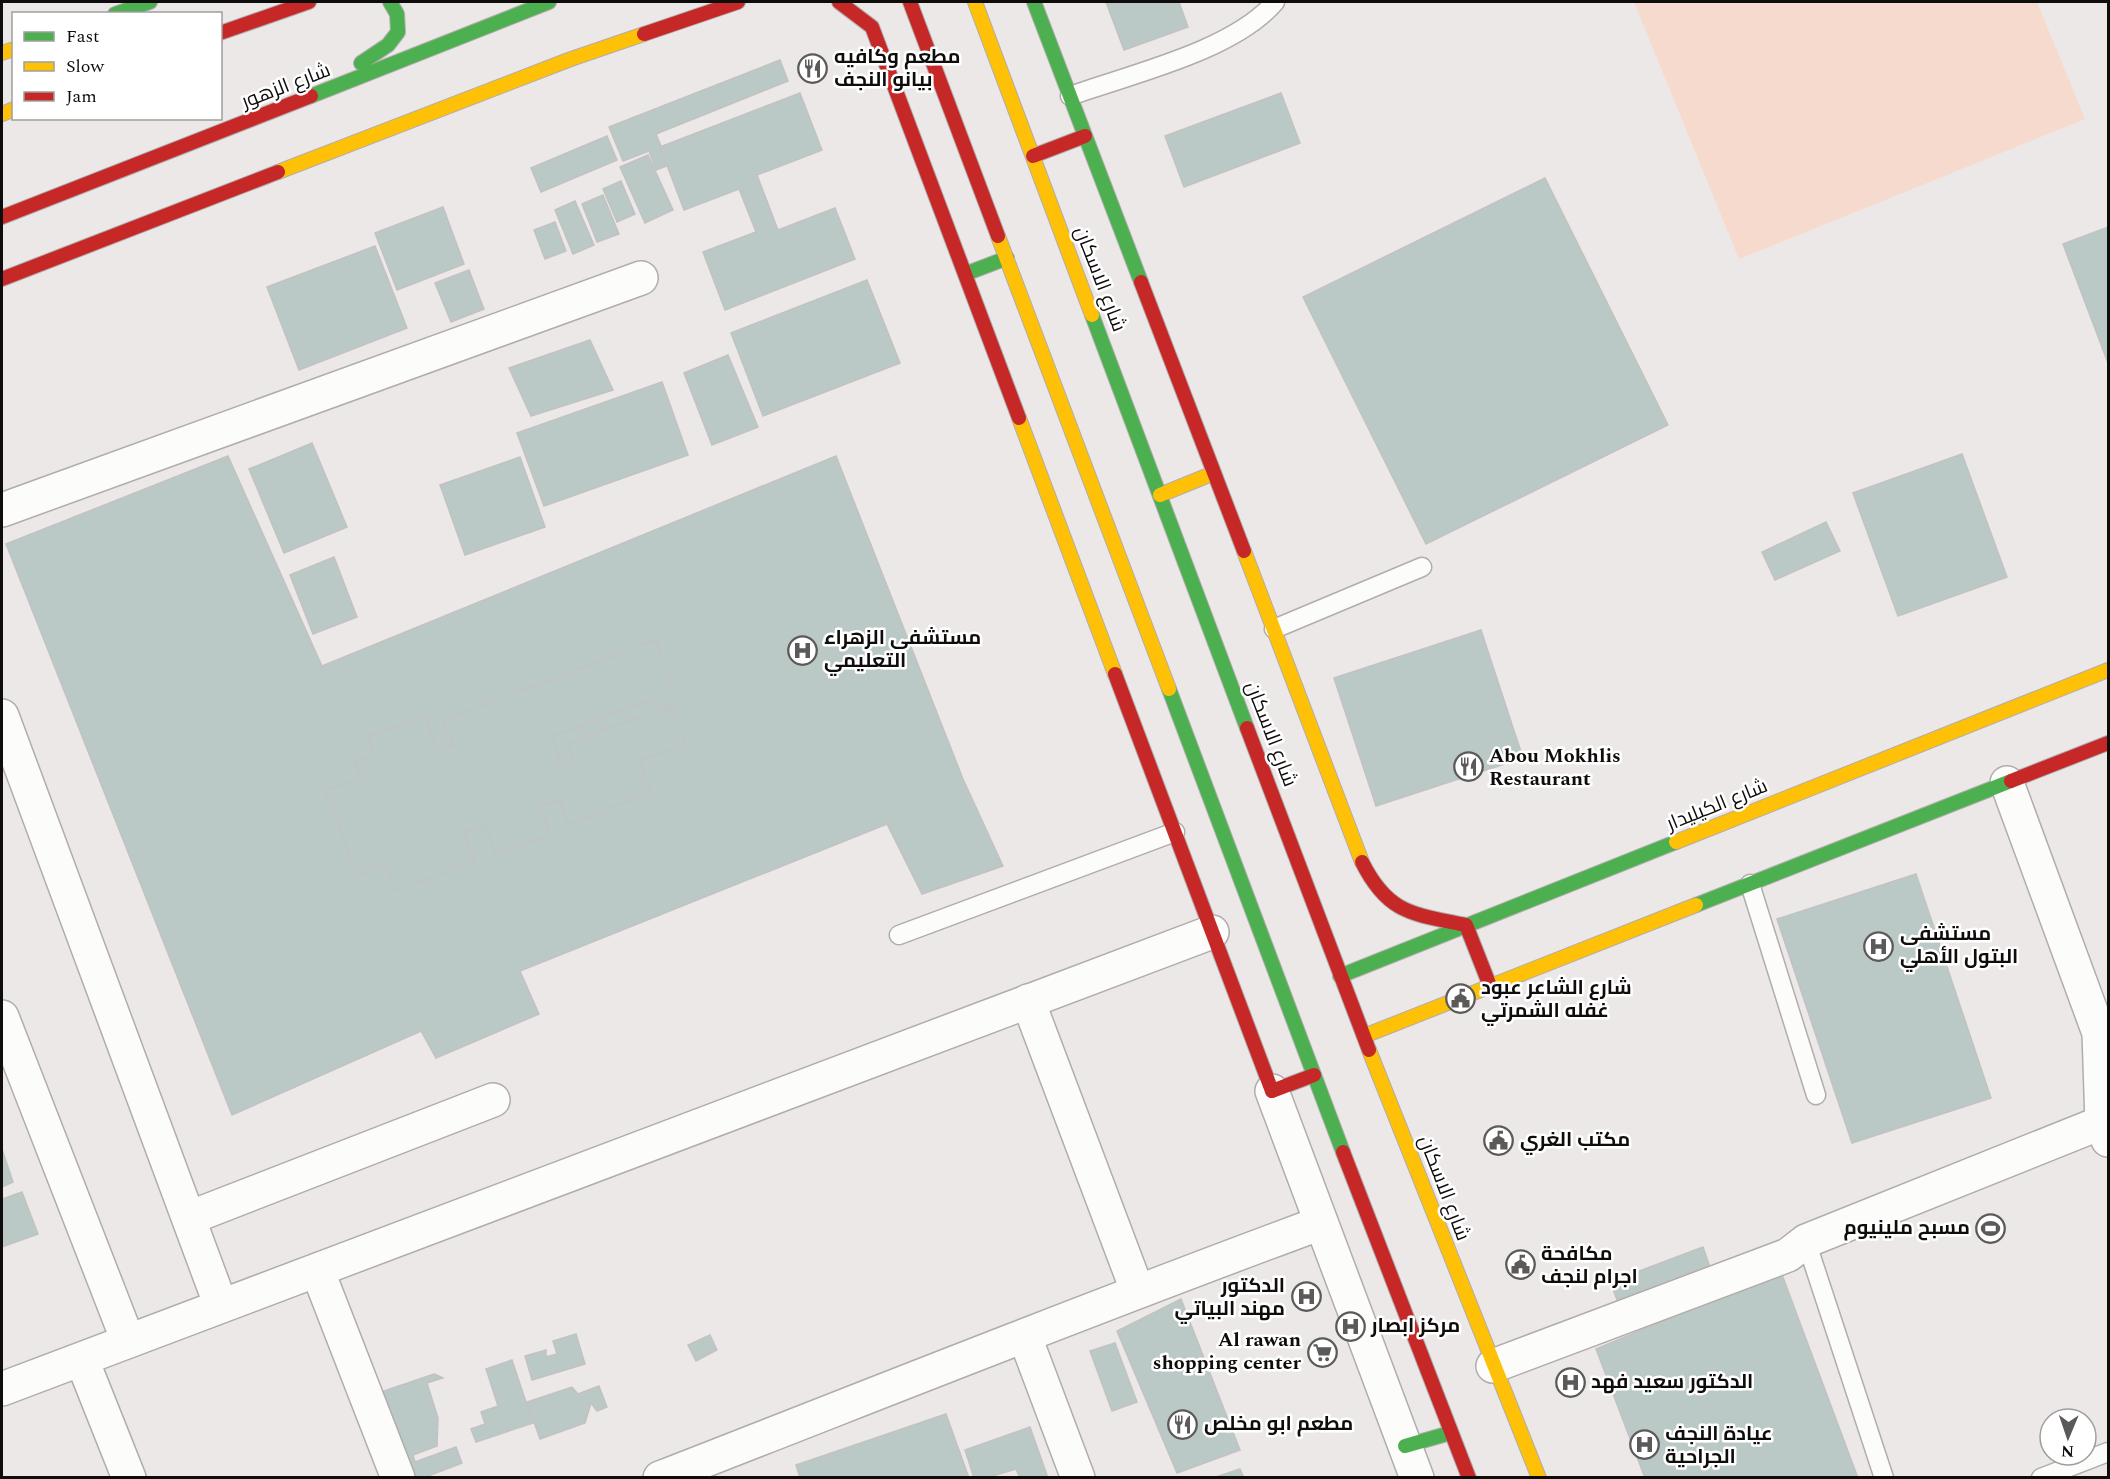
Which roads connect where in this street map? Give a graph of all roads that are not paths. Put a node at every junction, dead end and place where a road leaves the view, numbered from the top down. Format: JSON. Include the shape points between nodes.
{"nodes":[{"id":1,"x":150,"y":2,"type":"edge"},
{"id":2,"x":309,"y":2,"type":"edge"},
{"id":3,"x":390,"y":2,"type":"edge"},
{"id":4,"x":549,"y":2,"type":"edge"},
{"id":5,"x":738,"y":2,"type":"edge"},
{"id":6,"x":840,"y":2,"type":"edge"},
{"id":7,"x":900,"y":2,"type":"edge"},
{"id":8,"x":910,"y":2,"type":"edge"},
{"id":9,"x":975,"y":2,"type":"edge"},
{"id":10,"x":1034,"y":2,"type":"edge"},
{"id":11,"x":1275,"y":2,"type":"edge"},
{"id":12,"x":121,"y":12,"type":"edge"},
{"id":13,"x":918,"y":22,"type":"junction"},
{"id":14,"x":222,"y":32,"type":"edge"},
{"id":15,"x":1070,"y":96,"type":"junction"},
{"id":16,"x":304,"y":100,"type":"junction"},
{"id":17,"x":1085,"y":136,"type":"junction"},
{"id":18,"x":1033,"y":156,"type":"junction"},
{"id":19,"x":2,"y":217,"type":"edge"},
{"id":20,"x":1007,"y":258,"type":"junction"},
{"id":21,"x":964,"y":274,"type":"junction"},
{"id":22,"x":641,"y":278,"type":"dead end"},
{"id":23,"x":2,"y":279,"type":"edge"},
{"id":24,"x":1214,"y":473,"type":"junction"},
{"id":25,"x":1160,"y":495,"type":"junction"},
{"id":26,"x":2,"y":510,"type":"edge"},
{"id":27,"x":1422,"y":567,"type":"dead end"},
{"id":28,"x":1274,"y":629,"type":"junction"},
{"id":29,"x":2109,"y":670,"type":"edge"},
{"id":30,"x":2,"y":716,"type":"edge"},
{"id":31,"x":2109,"y":743,"type":"edge"},
{"id":32,"x":2007,"y":783,"type":"junction"},
{"id":33,"x":1175,"y":832,"type":"junction"},
{"id":34,"x":1750,"y":884,"type":"junction"},
{"id":35,"x":1466,"y":926,"type":"junction"},
{"id":36,"x":1212,"y":932,"type":"junction"},
{"id":37,"x":899,"y":935,"type":"dead end"},
{"id":38,"x":1340,"y":976,"type":"junction"},
{"id":39,"x":1490,"y":986,"type":"junction"},
{"id":40,"x":1028,"y":1001,"type":"junction"},
{"id":41,"x":2,"y":1017,"type":"edge"},
{"id":42,"x":1364,"y":1036,"type":"junction"},
{"id":43,"x":2104,"y":1039,"type":"edge"},
{"id":44,"x":1314,"y":1075,"type":"junction"},
{"id":45,"x":1272,"y":1091,"type":"junction"},
{"id":46,"x":1816,"y":1095,"type":"dead end"},
{"id":47,"x":493,"y":1100,"type":"dead end"},
{"id":48,"x":2106,"y":1128,"type":"edge"},
{"id":49,"x":189,"y":1218,"type":"junction"},
{"id":50,"x":1321,"y":1223,"type":"junction"},
{"id":51,"x":1806,"y":1241,"type":"junction"},
{"id":52,"x":318,"y":1272,"type":"junction"},
{"id":53,"x":1137,"y":1290,"type":"junction"},
{"id":54,"x":221,"y":1306,"type":"junction"},
{"id":55,"x":1025,"y":1337,"type":"junction"},
{"id":56,"x":128,"y":1341,"type":"junction"},
{"id":57,"x":82,"y":1360,"type":"junction"},
{"id":58,"x":1493,"y":1366,"type":"junction"},
{"id":59,"x":2,"y":1389,"type":"edge"},
{"id":60,"x":1450,"y":1432,"type":"junction"},
{"id":61,"x":1405,"y":1446,"type":"junction"},
{"id":62,"x":2109,"y":1452,"type":"edge"},
{"id":63,"x":129,"y":1478,"type":"edge"},
{"id":64,"x":398,"y":1478,"type":"edge"},
{"id":65,"x":660,"y":1478,"type":"edge"},
{"id":66,"x":1078,"y":1478,"type":"edge"},
{"id":67,"x":1417,"y":1478,"type":"edge"},
{"id":68,"x":1469,"y":1478,"type":"edge"},
{"id":69,"x":1539,"y":1478,"type":"edge"},
{"id":70,"x":1884,"y":1478,"type":"edge"},
{"id":71,"x":2041,"y":1478,"type":"edge"}],
"edges":[{"from":1,"to":12,"type":"main road"},
{"from":2,"to":14,"type":"main road"},
{"from":3,"to":16,"type":"main road","via":[[399,15],[400,29],[395,41]]},
{"from":4,"to":16,"type":"main road","name":"شارع الزهور"},
{"from":5,"to":23,"type":"main road","via":[[571,59]]},
{"from":6,"to":21,"type":"main road","via":[[872,27]]},
{"from":7,"to":13,"type":"main road"},
{"from":8,"to":13,"type":"main road"},
{"from":9,"to":18,"type":"main road","name":"شارع الاسكان"},
{"from":10,"to":15,"type":"main road"},
{"from":11,"to":15,"type":"lane","via":[[1216,44]]},
{"from":13,"to":20,"type":"main road"},
{"from":15,"to":17,"type":"main road"},
{"from":16,"to":19,"type":"main road","name":"شارع الزهور"},
{"from":17,"to":18,"type":"main road"},
{"from":17,"to":24,"type":"main road"},
{"from":18,"to":25,"type":"main road","name":"شارع الاسكان"},
{"from":20,"to":21,"type":"main road"},
{"from":20,"to":44,"type":"main road"},
{"from":21,"to":33,"type":"main road"},
{"from":22,"to":26,"type":"street"},
{"from":24,"to":25,"type":"main road"},
{"from":24,"to":28,"type":"main road"},
{"from":25,"to":38,"type":"main road","name":"شارع الاسكان"},
{"from":27,"to":28,"type":"lane"},
{"from":28,"to":35,"type":"main road","via":[[1354,848],[1372,882],[1410,914]]},
{"from":29,"to":35,"type":"main road","name":"شارع الكيليدار"},
{"from":30,"to":49,"type":"street"},
{"from":31,"to":32,"type":"main road"},
{"from":32,"to":34,"type":"main road"},
{"from":32,"to":43,"type":"street"},
{"from":33,"to":36,"type":"main road"},
{"from":33,"to":37,"type":"lane"},
{"from":34,"to":39,"type":"main road"},
{"from":34,"to":46,"type":"lane"},
{"from":35,"to":38,"type":"main road","name":"شارع الكيليدار"},
{"from":35,"to":39,"type":"main road"},
{"from":36,"to":40,"type":"street"},
{"from":36,"to":45,"type":"main road"},
{"from":38,"to":42,"type":"main road","name":"شارع الاسكان"},
{"from":39,"to":42,"type":"main road"},
{"from":40,"to":52,"type":"street"},
{"from":40,"to":53,"type":"street"},
{"from":41,"to":56,"type":"street"},
{"from":42,"to":58,"type":"main road","name":"شارع الاسكان"},
{"from":43,"to":48,"type":"street"},
{"from":44,"to":45,"type":"main road"},
{"from":44,"to":60,"type":"main road"},
{"from":45,"to":50,"type":"street"},
{"from":47,"to":49,"type":"street"},
{"from":48,"to":51,"type":"street"},
{"from":49,"to":54,"type":"street"},
{"from":50,"to":53,"type":"street"},
{"from":50,"to":61,"type":"street"},
{"from":51,"to":58,"type":"street","via":[[1788,1255]]},
{"from":51,"to":70,"type":"lane"},
{"from":52,"to":54,"type":"street"},
{"from":52,"to":64,"type":"street"},
{"from":53,"to":55,"type":"street"},
{"from":54,"to":56,"type":"street"},
{"from":55,"to":65,"type":"street"},
{"from":55,"to":66,"type":"street"},
{"from":56,"to":57,"type":"street"},
{"from":57,"to":59,"type":"street"},
{"from":57,"to":63,"type":"street"},
{"from":58,"to":69,"type":"main road","name":"شارع الاسكان"},
{"from":60,"to":61,"type":"main road"},
{"from":60,"to":68,"type":"main road"},
{"from":61,"to":67,"type":"street"},
{"from":62,"to":71,"type":"lane"}]}
